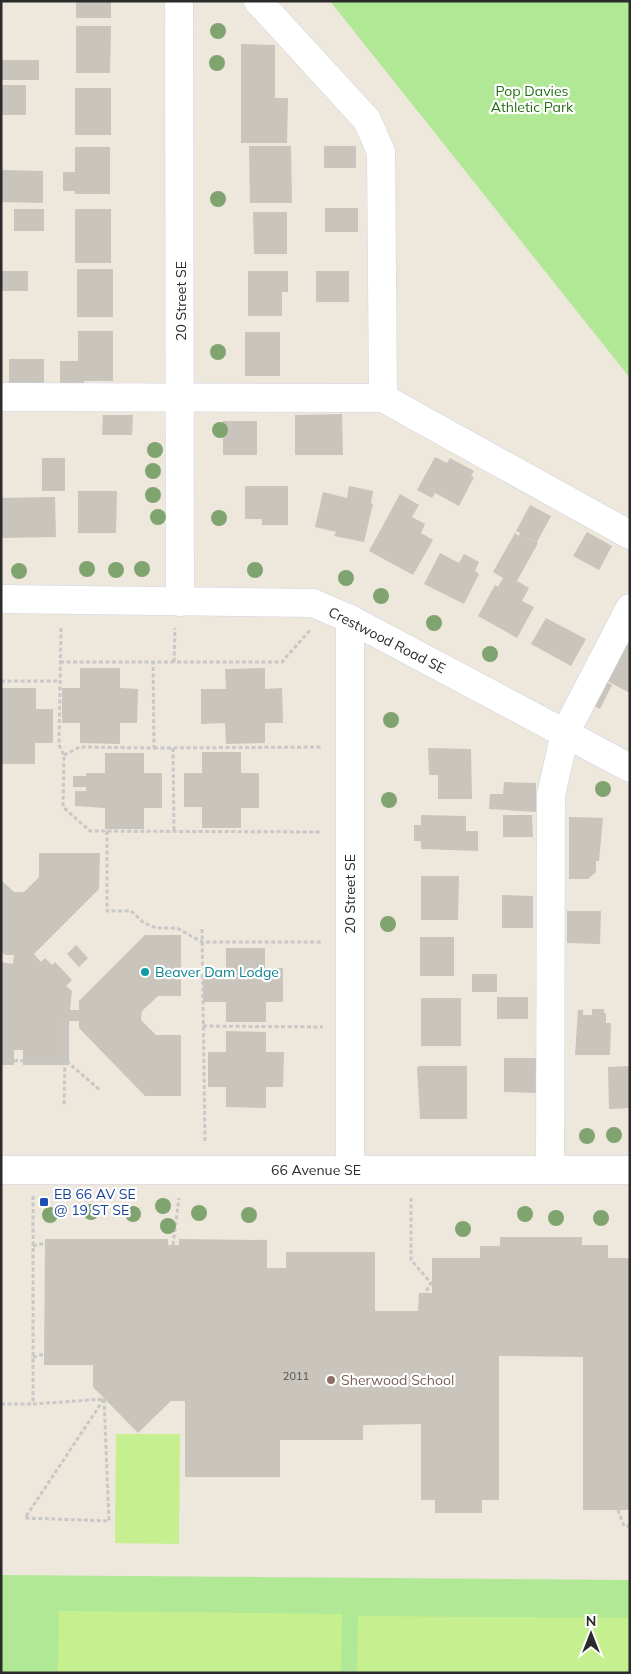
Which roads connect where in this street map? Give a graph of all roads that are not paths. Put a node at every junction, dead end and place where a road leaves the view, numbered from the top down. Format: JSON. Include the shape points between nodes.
{"nodes":[{"id":1,"x":179,"y":1,"type":"edge"},
{"id":2,"x":258,"y":1,"type":"edge"},
{"id":3,"x":1,"y":397,"type":"edge"},
{"id":4,"x":383,"y":398,"type":"junction"},
{"id":5,"x":181,"y":399,"type":"junction"},
{"id":6,"x":630,"y":535,"type":"edge"},
{"id":7,"x":1,"y":599,"type":"edge"},
{"id":8,"x":630,"y":608,"type":"edge"},
{"id":9,"x":178,"y":612,"type":"junction"},
{"id":10,"x":350,"y":619,"type":"junction"},
{"id":11,"x":565,"y":733,"type":"junction"},
{"id":12,"x":630,"y":768,"type":"edge"},
{"id":13,"x":1,"y":1170,"type":"edge"},
{"id":14,"x":350,"y":1170,"type":"junction"},
{"id":15,"x":550,"y":1170,"type":"junction"},
{"id":16,"x":630,"y":1170,"type":"edge"}],
"edges":[{"from":1,"to":5,"type":"street","name":"20 Street SE"},
{"from":2,"to":4,"type":"street","via":[[367,120],[381,152]]},
{"from":3,"to":5,"type":"street"},
{"from":4,"to":5,"type":"street"},
{"from":4,"to":6,"type":"street"},
{"from":5,"to":9,"type":"street","name":"20 Street SE"},
{"from":7,"to":9,"type":"street","name":"Crestwood Road SE"},
{"from":8,"to":11,"type":"street"},
{"from":9,"to":10,"type":"street","name":"Crestwood Road SE","via":[[312,602]]},
{"from":10,"to":11,"type":"street","name":"Crestwood Road SE"},
{"from":10,"to":14,"type":"street","name":"20 Street SE"},
{"from":11,"to":12,"type":"street","name":"Crestwood Road SE"},
{"from":11,"to":15,"type":"street","via":[[551,795]]},
{"from":13,"to":14,"type":"street","name":"66 Avenue SE"},
{"from":14,"to":15,"type":"street","name":"66 Avenue SE"},
{"from":15,"to":16,"type":"street","name":"66 Avenue SE"}]}
